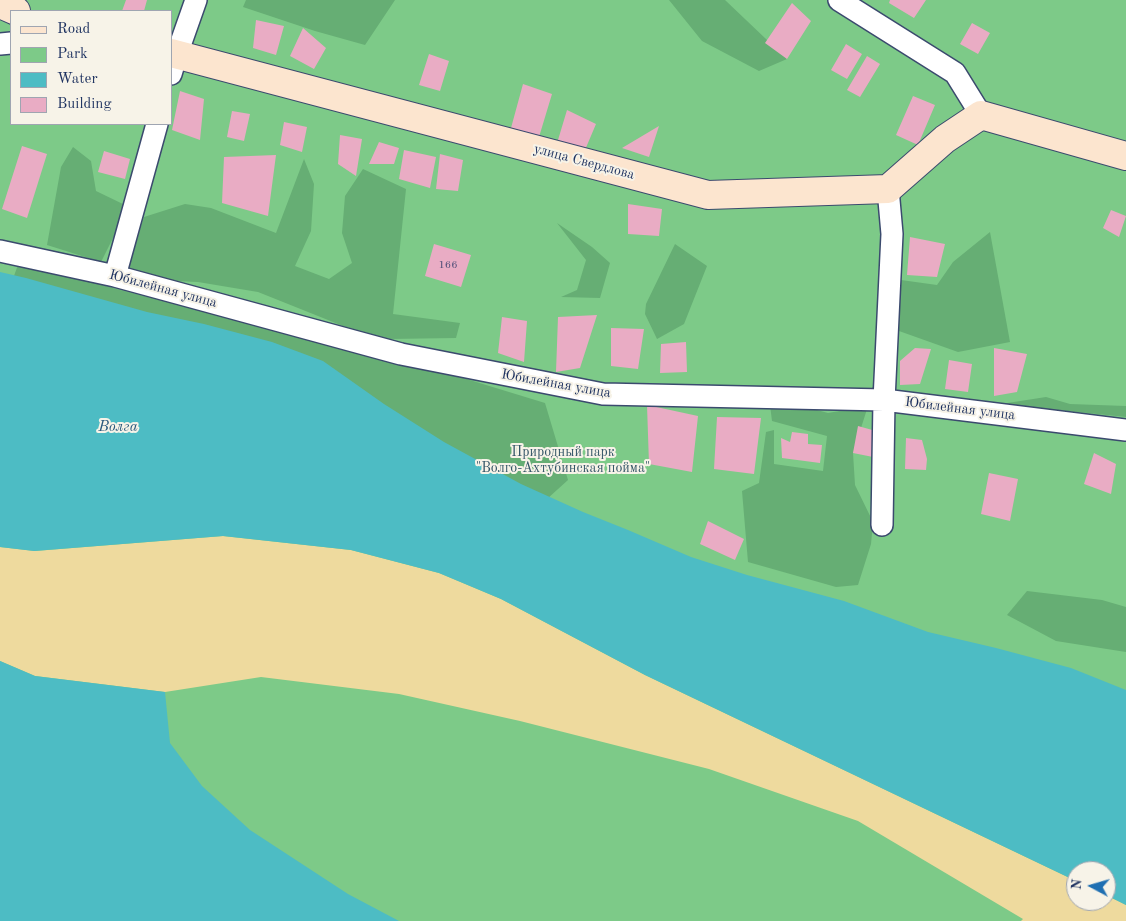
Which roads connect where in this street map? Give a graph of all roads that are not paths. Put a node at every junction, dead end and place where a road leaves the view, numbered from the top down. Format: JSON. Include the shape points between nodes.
{"nodes":[{"id":1,"x":196,"y":0,"type":"edge"},
{"id":2,"x":839,"y":0,"type":"edge"},
{"id":3,"x":0,"y":4,"type":"edge"},
{"id":4,"x":14,"y":10,"type":"edge"},
{"id":5,"x":173,"y":60,"type":"edge"},
{"id":6,"x":981,"y":115,"type":"junction"},
{"id":7,"x":157,"y":125,"type":"edge"},
{"id":8,"x":1126,"y":156,"type":"edge"},
{"id":9,"x":888,"y":190,"type":"junction"},
{"id":10,"x":0,"y":251,"type":"edge"},
{"id":11,"x":115,"y":276,"type":"junction"},
{"id":12,"x":884,"y":400,"type":"junction"},
{"id":13,"x":1126,"y":430,"type":"edge"},
{"id":14,"x":882,"y":525,"type":"dead end"}],
"edges":[{"from":1,"to":5,"type":"street"},
{"from":2,"to":6,"type":"street","via":[[955,73]]},
{"from":3,"to":4,"type":"street"},
{"from":5,"to":9,"type":"street","name":"улица Свердлова","via":[[708,195]]},
{"from":6,"to":8,"type":"street"},
{"from":6,"to":9,"type":"street","via":[[945,139]]},
{"from":7,"to":11,"type":"street"},
{"from":9,"to":12,"type":"street","via":[[892,234]]},
{"from":10,"to":11,"type":"street","name":"Юбилейная улица"},
{"from":11,"to":12,"type":"street","name":"Юбилейная улица","via":[[401,354],[603,394]]},
{"from":12,"to":13,"type":"street","name":"Юбилейная улица"},
{"from":12,"to":14,"type":"street"}]}
